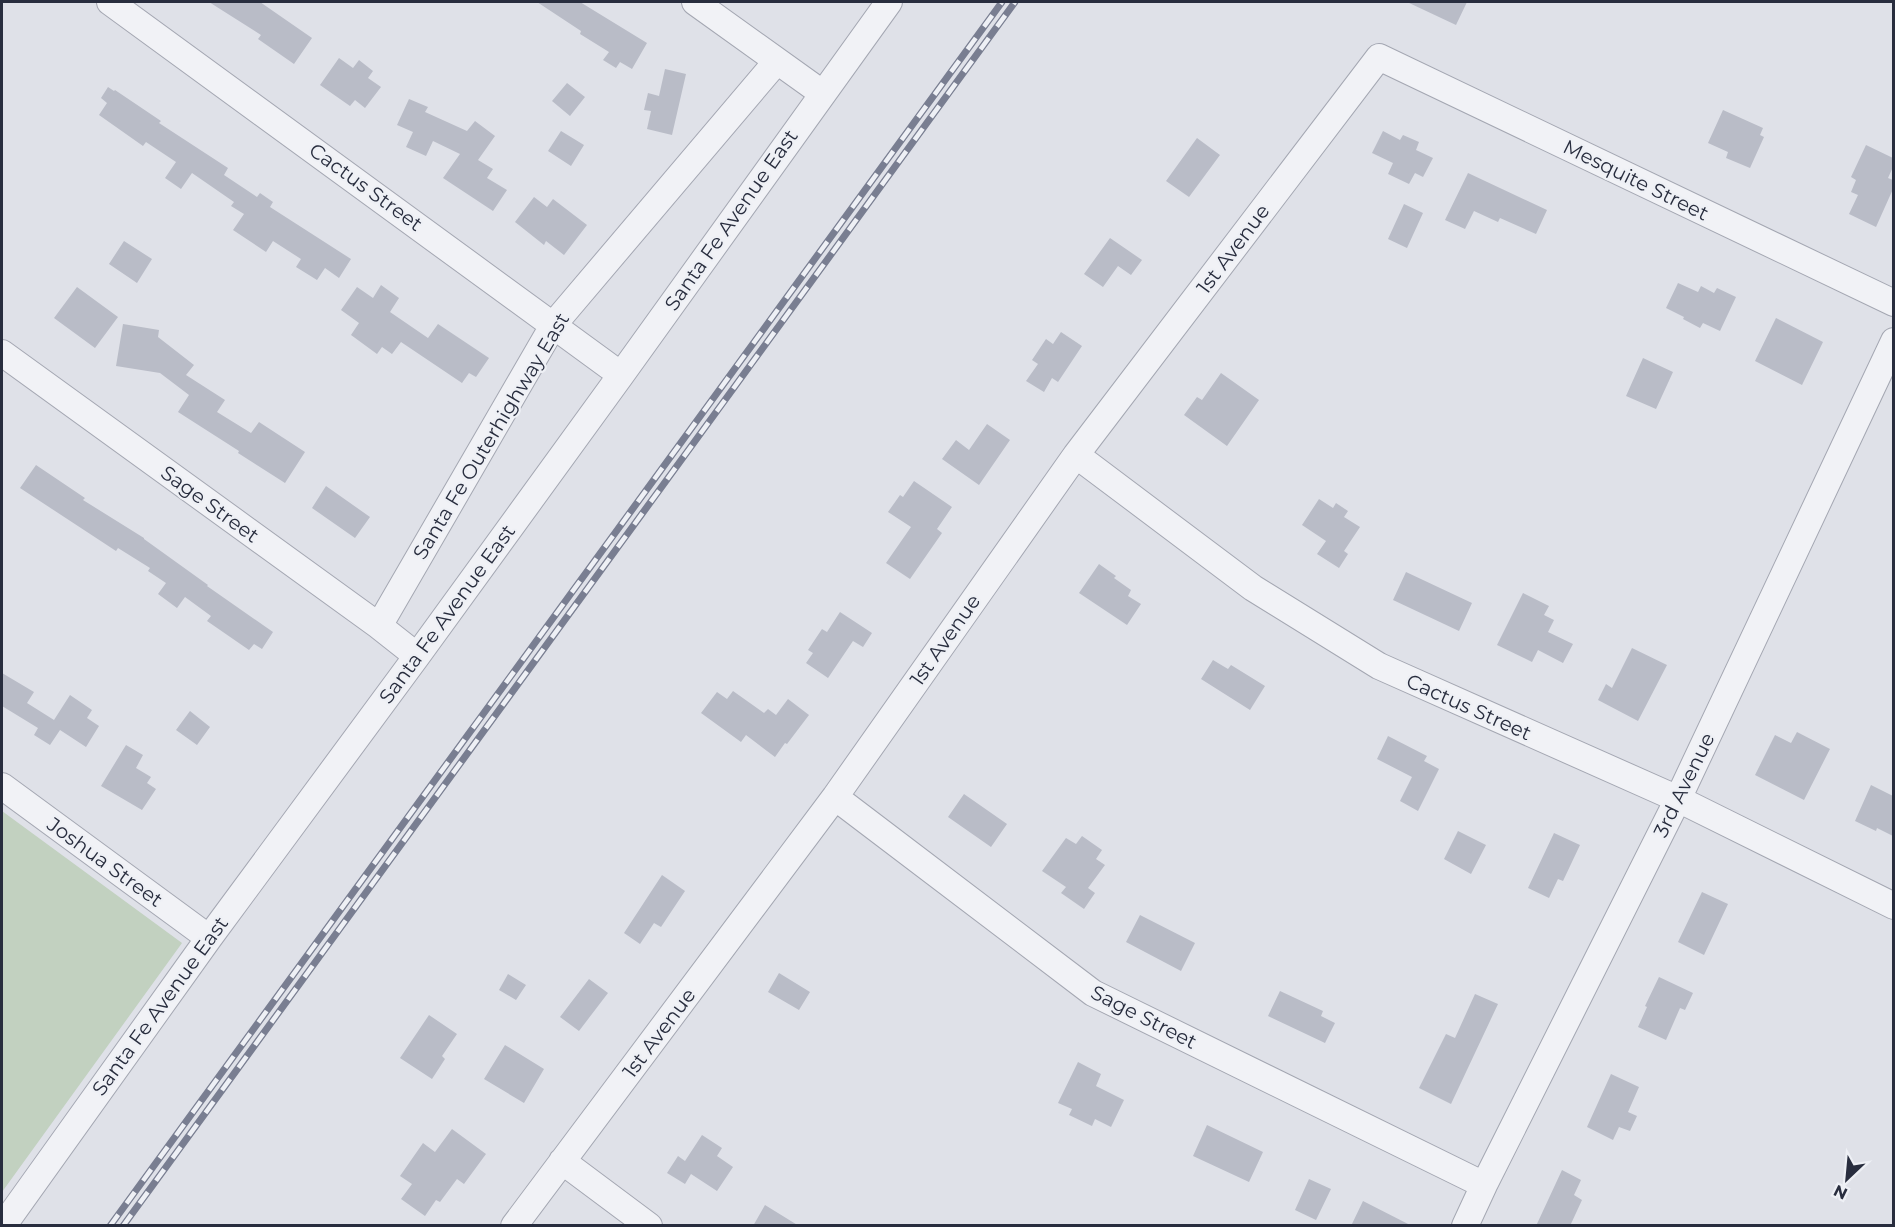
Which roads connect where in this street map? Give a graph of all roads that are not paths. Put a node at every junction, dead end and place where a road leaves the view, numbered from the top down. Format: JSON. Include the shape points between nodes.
{"nodes":[{"id":1,"x":110,"y":2,"type":"edge"},
{"id":2,"x":695,"y":2,"type":"edge"},
{"id":3,"x":889,"y":2,"type":"edge"},
{"id":4,"x":1379,"y":57,"type":"joint"},
{"id":5,"x":777,"y":62,"type":"junction"},
{"id":6,"x":822,"y":93,"type":"junction"},
{"id":7,"x":1893,"y":303,"type":"edge"},
{"id":8,"x":554,"y":324,"type":"junction"},
{"id":9,"x":1893,"y":341,"type":"edge"},
{"id":10,"x":2,"y":353,"type":"edge"},
{"id":11,"x":621,"y":375,"type":"junction"},
{"id":12,"x":1076,"y":455,"type":"junction"},
{"id":13,"x":379,"y":626,"type":"junction"},
{"id":14,"x":417,"y":656,"type":"junction"},
{"id":15,"x":2,"y":786,"type":"edge"},
{"id":16,"x":835,"y":797,"type":"junction"},
{"id":17,"x":1678,"y":799,"type":"junction"},
{"id":18,"x":1893,"y":906,"type":"edge"},
{"id":19,"x":209,"y":938,"type":"junction"},
{"id":20,"x":562,"y":1161,"type":"junction"},
{"id":21,"x":1484,"y":1185,"type":"junction"},
{"id":22,"x":3,"y":1226,"type":"edge"},
{"id":23,"x":514,"y":1226,"type":"edge"},
{"id":24,"x":649,"y":1226,"type":"edge"},
{"id":25,"x":1466,"y":1226,"type":"edge"}],
"edges":[{"from":1,"to":8,"type":"street","name":"Cactus Street"},
{"from":2,"to":5,"type":"street"},
{"from":3,"to":6,"type":"street","name":"Santa Fe Avenue East"},
{"from":4,"to":7,"type":"street","name":"Mesquite Street"},
{"from":4,"to":12,"type":"street","name":"1st Avenue"},
{"from":5,"to":6,"type":"street"},
{"from":5,"to":8,"type":"street","name":"Santa Fe Outerhighway East"},
{"from":6,"to":11,"type":"street","name":"Santa Fe Avenue East"},
{"from":8,"to":11,"type":"street","name":"Cactus Street"},
{"from":8,"to":13,"type":"street","name":"Santa Fe Outerhighway East"},
{"from":9,"to":17,"type":"street","name":"3rd Avenue"},
{"from":10,"to":13,"type":"street","name":"Sage Street"},
{"from":11,"to":14,"type":"street","name":"Santa Fe Avenue East"},
{"from":12,"to":16,"type":"street","name":"1st Avenue"},
{"from":12,"to":17,"type":"street","name":"Cactus Street","via":[[1253,588],[1379,666]]},
{"from":13,"to":14,"type":"street","name":"Sage Street"},
{"from":14,"to":19,"type":"street","name":"Santa Fe Avenue East"},
{"from":15,"to":19,"type":"street","name":"Joshua Street"},
{"from":16,"to":20,"type":"street","name":"1st Avenue"},
{"from":16,"to":21,"type":"street","name":"Sage Street","via":[[1093,993]]},
{"from":17,"to":18,"type":"street","name":"Cactus Street"},
{"from":17,"to":21,"type":"street","name":"3rd Avenue"},
{"from":19,"to":22,"type":"street","name":"Santa Fe Avenue East"},
{"from":20,"to":23,"type":"street","name":"1st Avenue"},
{"from":20,"to":24,"type":"street"},
{"from":21,"to":25,"type":"street","name":"3rd Avenue"}]}
